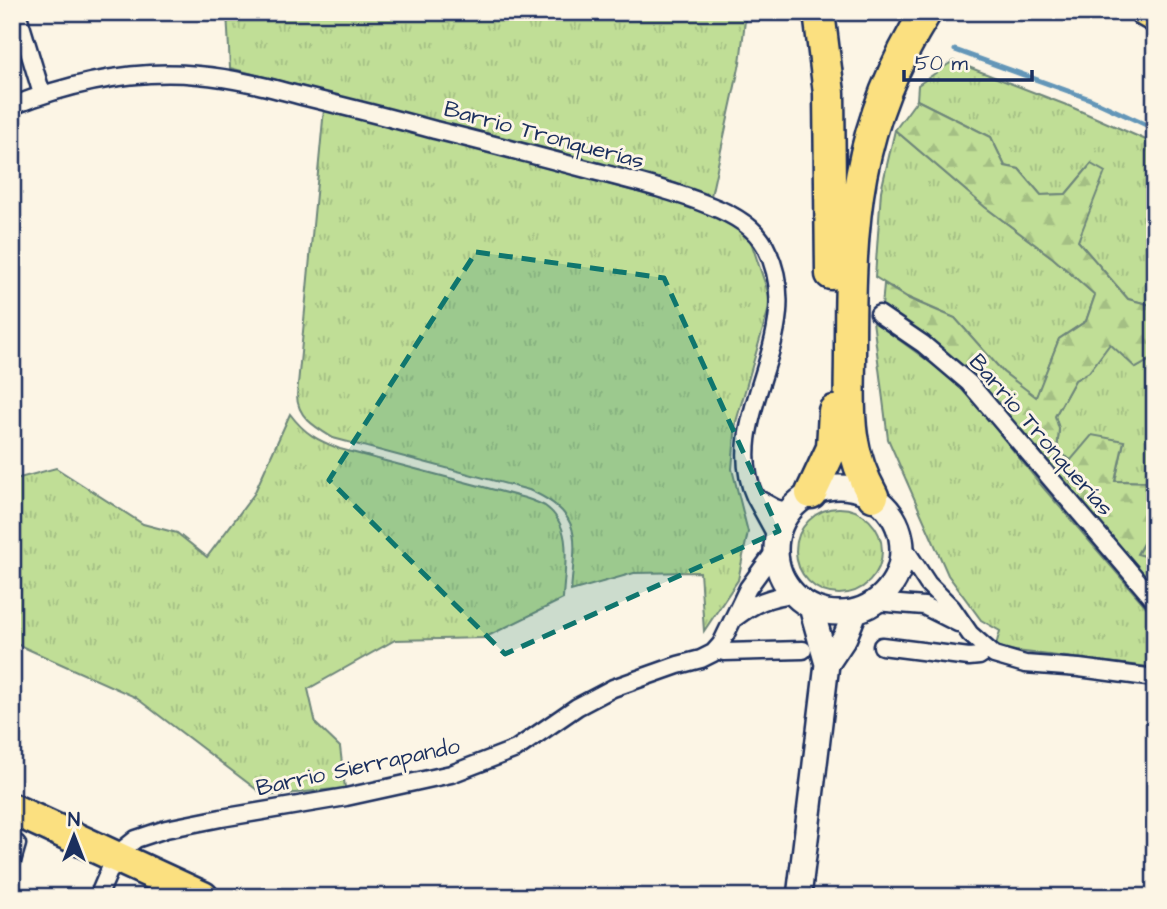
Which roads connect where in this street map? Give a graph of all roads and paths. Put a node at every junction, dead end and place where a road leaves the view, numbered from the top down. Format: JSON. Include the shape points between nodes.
{"nodes":[{"id":1,"x":35,"y":12,"type":"edge"},
{"id":2,"x":819,"y":12,"type":"edge"},
{"id":3,"x":926,"y":12,"type":"edge"},
{"id":4,"x":1146,"y":12,"type":"edge"},
{"id":5,"x":18,"y":14,"type":"edge"},
{"id":6,"x":1155,"y":17,"type":"edge"},
{"id":7,"x":42,"y":94,"type":"junction"},
{"id":8,"x":12,"y":106,"type":"edge"},
{"id":9,"x":878,"y":314,"type":"dead end"},
{"id":10,"x":850,"y":424,"type":"junction"},
{"id":11,"x":819,"y":490,"type":"junction"},
{"id":12,"x":873,"y":496,"type":"junction"},
{"id":13,"x":755,"y":497,"type":"junction"},
{"id":14,"x":788,"y":512,"type":"junction"},
{"id":15,"x":776,"y":544,"type":"junction"},
{"id":16,"x":903,"y":546,"type":"junction"},
{"id":17,"x":802,"y":601,"type":"junction"},
{"id":18,"x":1155,"y":601,"type":"edge"},
{"id":19,"x":865,"y":607,"type":"junction"},
{"id":20,"x":733,"y":619,"type":"junction"},
{"id":21,"x":964,"y":626,"type":"junction"},
{"id":22,"x":882,"y":646,"type":"dead end"},
{"id":23,"x":716,"y":650,"type":"junction"},
{"id":24,"x":803,"y":650,"type":"dead end"},
{"id":25,"x":988,"y":650,"type":"junction"},
{"id":26,"x":827,"y":664,"type":"junction"},
{"id":27,"x":1155,"y":678,"type":"edge"},
{"id":28,"x":12,"y":809,"type":"edge"},
{"id":29,"x":17,"y":844,"type":"dead end"},
{"id":30,"x":116,"y":855,"type":"junction"},
{"id":31,"x":12,"y":861,"type":"edge"},
{"id":32,"x":12,"y":889,"type":"edge"},
{"id":33,"x":14,"y":897,"type":"edge"},
{"id":34,"x":98,"y":897,"type":"edge"},
{"id":35,"x":204,"y":897,"type":"edge"},
{"id":36,"x":799,"y":897,"type":"edge"}],
"edges":[{"from":1,"to":5,"type":"street"},
{"from":2,"to":11,"type":"highway","via":[[830,116],[834,424]]},
{"from":3,"to":10,"type":"highway","via":[[882,96],[856,199],[850,268]]},
{"from":4,"to":6,"type":"highway"},
{"from":5,"to":7,"type":"street"},
{"from":7,"to":8,"type":"street","name":"Barrio Tronquerías"},
{"from":7,"to":13,"type":"street","name":"Barrio Tronquerías","via":[[155,73],[248,82],[614,176],[729,214],[761,239],[772,261],[780,298],[747,443],[746,472]]},
{"from":9,"to":18,"type":"street","name":"Barrio Tronquerías","via":[[969,383]]},
{"from":10,"to":11,"type":"highway","via":[[843,450]]},
{"from":10,"to":12,"type":"highway","via":[[855,458]]},
{"from":11,"to":12,"type":"main road","via":[[842,487]]},
{"from":11,"to":14,"type":"main road"},
{"from":12,"to":16,"type":"main road","via":[[897,523]]},
{"from":13,"to":14,"type":"street"},
{"from":13,"to":15,"type":"street","name":"Barrio Tronquerías"},
{"from":14,"to":15,"type":"main road"},
{"from":15,"to":17,"type":"main road","via":[[780,574]]},
{"from":15,"to":20,"type":"street"},
{"from":16,"to":19,"type":"main road","via":[[893,583]]},
{"from":16,"to":21,"type":"street"},
{"from":17,"to":19,"type":"main road","via":[[833,613]]},
{"from":17,"to":20,"type":"street","via":[[770,597]]},
{"from":17,"to":26,"type":"main road"},
{"from":19,"to":21,"type":"street","via":[[924,606]]},
{"from":19,"to":26,"type":"main road"},
{"from":20,"to":23,"type":"street"},
{"from":21,"to":25,"type":"street"},
{"from":22,"to":25,"type":"street","via":[[969,657]]},
{"from":23,"to":24,"type":"street","name":"Barrio Sierrapando"},
{"from":23,"to":30,"type":"street","name":"Barrio Sierrapando","via":[[600,694],[516,749],[474,766],[392,788],[166,829],[136,839]]},
{"from":25,"to":27,"type":"street","via":[[1025,664]]},
{"from":26,"to":36,"type":"main road"},
{"from":28,"to":30,"type":"highway"},
{"from":29,"to":31,"type":"street"},
{"from":30,"to":34,"type":"street"},
{"from":30,"to":35,"type":"highway"},
{"from":32,"to":33,"type":"street"}]}
